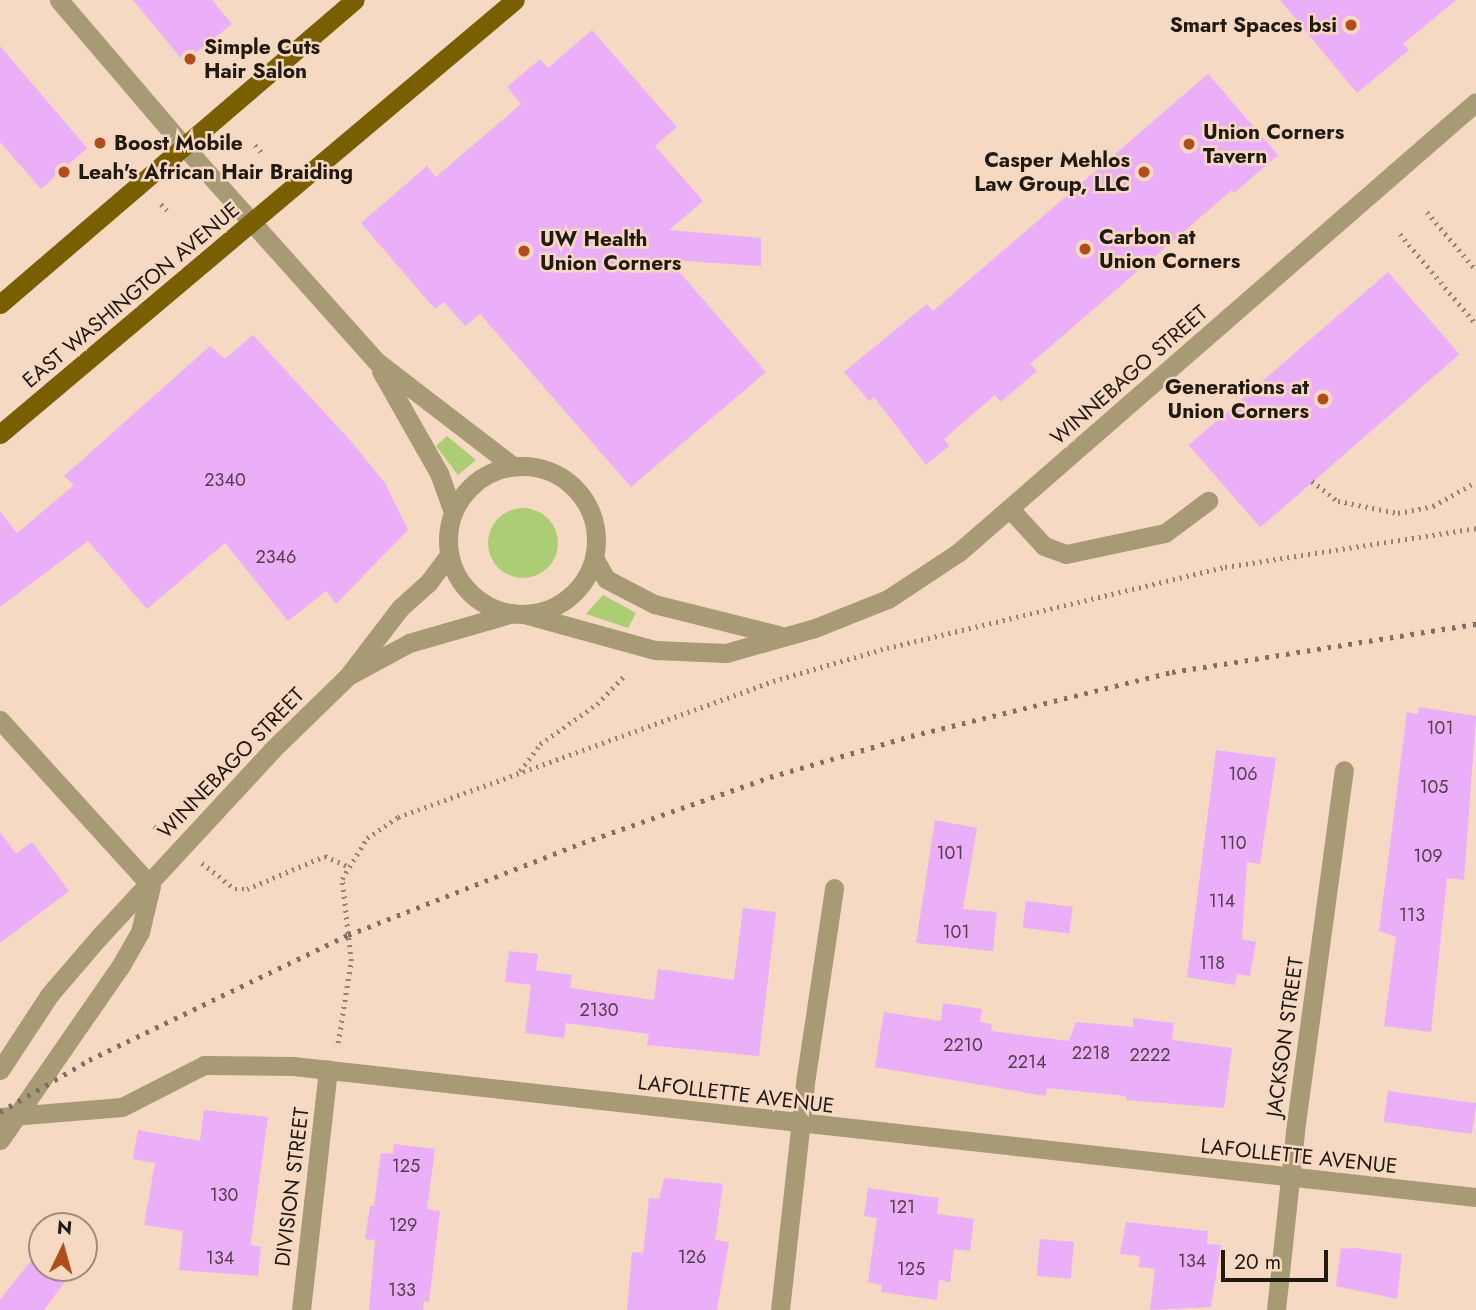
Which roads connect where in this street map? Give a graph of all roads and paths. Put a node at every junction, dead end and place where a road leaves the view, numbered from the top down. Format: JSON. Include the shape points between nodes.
{"nodes":[{"id":1,"x":59,"y":0,"type":"edge"},
{"id":2,"x":355,"y":0,"type":"edge"},
{"id":3,"x":515,"y":0,"type":"edge"},
{"id":4,"x":1476,"y":102,"type":"edge"},
{"id":5,"x":182,"y":144,"type":"junction"},
{"id":6,"x":255,"y":145,"type":"dead end"},
{"id":7,"x":263,"y":154,"type":"dead end"},
{"id":8,"x":161,"y":204,"type":"dead end"},
{"id":9,"x":169,"y":212,"type":"dead end"},
{"id":10,"x":1427,"y":212,"type":"dead end"},
{"id":11,"x":250,"y":224,"type":"junction"},
{"id":12,"x":1400,"y":234,"type":"dead end"},
{"id":13,"x":1476,"y":270,"type":"edge"},
{"id":14,"x":0,"y":304,"type":"edge"},
{"id":15,"x":1476,"y":324,"type":"edge"},
{"id":16,"x":376,"y":361,"type":"junction"},
{"id":17,"x":0,"y":434,"type":"edge"},
{"id":18,"x":513,"y":466,"type":"junction"},
{"id":19,"x":1312,"y":481,"type":"dead end"},
{"id":20,"x":1476,"y":482,"type":"edge"},
{"id":21,"x":1208,"y":501,"type":"dead end"},
{"id":22,"x":1010,"y":509,"type":"junction"},
{"id":23,"x":453,"y":512,"type":"junction"},
{"id":24,"x":1476,"y":528,"type":"edge"},
{"id":25,"x":449,"y":555,"type":"junction"},
{"id":26,"x":594,"y":558,"type":"junction"},
{"id":27,"x":518,"y":614,"type":"junction"},
{"id":28,"x":783,"y":636,"type":"junction"},
{"id":29,"x":625,"y":675,"type":"dead end"},
{"id":30,"x":348,"y":676,"type":"junction"},
{"id":31,"x":0,"y":720,"type":"edge"},
{"id":32,"x":519,"y":771,"type":"junction"},
{"id":33,"x":1344,"y":771,"type":"dead end"},
{"id":34,"x":347,"y":866,"type":"junction"},
{"id":35,"x":219,"y":876,"type":"dead end"},
{"id":36,"x":152,"y":886,"type":"junction"},
{"id":37,"x":834,"y":888,"type":"dead end"},
{"id":38,"x":0,"y":1068,"type":"edge"},
{"id":39,"x":328,"y":1070,"type":"junction"},
{"id":40,"x":20,"y":1113,"type":"junction"},
{"id":41,"x":0,"y":1117,"type":"edge"},
{"id":42,"x":800,"y":1124,"type":"junction"},
{"id":43,"x":0,"y":1140,"type":"edge"},
{"id":44,"x":1292,"y":1179,"type":"junction"},
{"id":45,"x":1476,"y":1197,"type":"edge"},
{"id":46,"x":301,"y":1310,"type":"edge"},
{"id":47,"x":780,"y":1310,"type":"edge"},
{"id":48,"x":1276,"y":1310,"type":"edge"}],
"edges":[{"from":1,"to":5,"type":"street"},
{"from":2,"to":5,"type":"main road"},
{"from":3,"to":11,"type":"main road","name":"EAST WASHINGTON AVENUE"},
{"from":4,"to":22,"type":"street","name":"WINNEBAGO STREET"},
{"from":5,"to":11,"type":"street"},
{"from":5,"to":14,"type":"main road"},
{"from":6,"to":7,"type":"path"},
{"from":8,"to":9,"type":"path"},
{"from":10,"to":13,"type":"path"},
{"from":11,"to":16,"type":"street"},
{"from":11,"to":17,"type":"main road","name":"EAST WASHINGTON AVENUE"},
{"from":12,"to":15,"type":"path"},
{"from":16,"to":18,"type":"street"},
{"from":16,"to":23,"type":"street","via":[[439,473]]},
{"from":18,"to":23,"type":"street","via":[[476,481]]},
{"from":18,"to":26,"type":"street","via":[[551,472],[570,484],[593,521]]},
{"from":19,"to":20,"type":"path","via":[[1338,500],[1398,513],[1433,506]]},
{"from":21,"to":22,"type":"street","via":[[1165,533],[1066,554],[1044,546]]},
{"from":22,"to":28,"type":"street","name":"WINNEBAGO STREET","via":[[917,583],[848,618]]},
{"from":23,"to":25,"type":"street"},
{"from":24,"to":32,"type":"path","via":[[1225,567],[887,648],[780,680]]},
{"from":25,"to":27,"type":"street","via":[[457,576],[472,594],[491,607]]},
{"from":25,"to":30,"type":"street","name":"WINNEBAGO STREET","via":[[428,583],[400,608]]},
{"from":26,"to":27,"type":"street","via":[[584,580],[568,598],[547,609]]},
{"from":26,"to":28,"type":"street","name":"WINNEBAGO STREET","via":[[606,579],[654,604]]},
{"from":27,"to":28,"type":"street","name":"WINNEBAGO STREET","via":[[646,648],[688,654],[726,653]]},
{"from":27,"to":30,"type":"street","name":"WINNEBAGO STREET","via":[[409,643]]},
{"from":29,"to":32,"type":"path","via":[[597,704],[540,744]]},
{"from":30,"to":36,"type":"street","name":"WINNEBAGO STREET","via":[[181,847]]},
{"from":31,"to":36,"type":"street"},
{"from":32,"to":34,"type":"path","via":[[379,827]]},
{"from":33,"to":44,"type":"street","name":"JACKSON STREET"},
{"from":34,"to":35,"type":"path","via":[[325,856],[247,889],[235,889]]},
{"from":34,"to":39,"type":"path","via":[[341,890],[351,961],[342,1025]]},
{"from":36,"to":38,"type":"street","name":"WINNEBAGO STREET","via":[[50,994]]},
{"from":36,"to":40,"type":"street","name":"WINNEBAGO STREET","via":[[141,932]]},
{"from":37,"to":42,"type":"street"},
{"from":39,"to":40,"type":"street","name":"LAFOLLETTE AVENUE","via":[[204,1065],[122,1107],[80,1114]]},
{"from":39,"to":42,"type":"street","name":"LAFOLLETTE AVENUE"},
{"from":39,"to":46,"type":"street","name":"DIVISION STREET"},
{"from":40,"to":41,"type":"street","name":"LAFOLLETTE AVENUE"},
{"from":40,"to":43,"type":"street","name":"WINNEBAGO STREET"},
{"from":42,"to":44,"type":"street","name":"LAFOLLETTE AVENUE"},
{"from":42,"to":47,"type":"street"},
{"from":44,"to":45,"type":"street","name":"LAFOLLETTE AVENUE"},
{"from":44,"to":48,"type":"street","name":"JACKSON STREET"}]}
